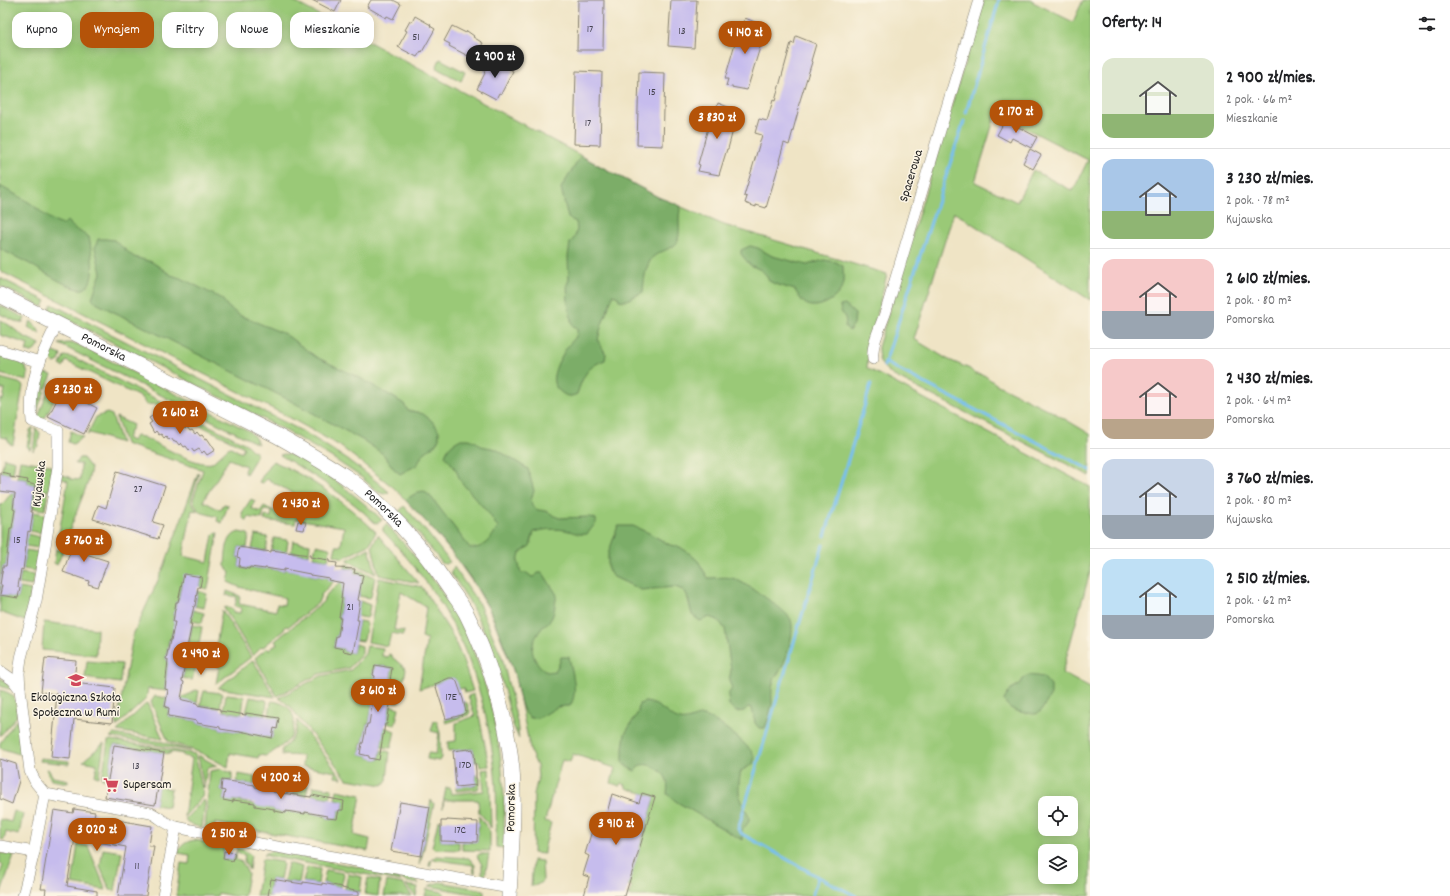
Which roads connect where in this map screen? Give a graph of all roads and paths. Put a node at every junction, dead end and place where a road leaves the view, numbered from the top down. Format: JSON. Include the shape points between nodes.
{"nodes":[{"id":1,"x":979,"y":0,"type":"edge"},
{"id":2,"x":0,"y":295,"type":"edge"},
{"id":3,"x":57,"y":324,"type":"junction"},
{"id":4,"x":0,"y":350,"type":"edge"},
{"id":5,"x":873,"y":359,"type":"dead end"},
{"id":6,"x":40,"y":362,"type":"junction"},
{"id":7,"x":0,"y":671,"type":"edge"},
{"id":8,"x":20,"y":689,"type":"junction"},
{"id":9,"x":44,"y":794,"type":"junction"},
{"id":10,"x":176,"y":827,"type":"junction"},
{"id":11,"x":0,"y":846,"type":"edge"},
{"id":12,"x":34,"y":852,"type":"junction"},
{"id":13,"x":509,"y":892,"type":"edge"},
{"id":14,"x":23,"y":896,"type":"edge"},
{"id":15,"x":163,"y":896,"type":"edge"}],
"edges":[{"from":1,"to":5,"type":"street","name":"Spacerowa","via":[[876,339]]},
{"from":2,"to":3,"type":"main road","name":"Pomorska"},
{"from":3,"to":6,"type":"street","name":"Kujawska"},
{"from":3,"to":13,"type":"main road","name":"Pomorska","via":[[276,436],[349,479],[381,506],[436,568],[465,612],[485,654],[498,697],[512,769]]},
{"from":4,"to":6,"type":"street"},
{"from":6,"to":8,"type":"street","name":"Kujawska","via":[[32,386],[32,421],[58,431],[58,467],[36,602],[21,658]]},
{"from":7,"to":8,"type":"street","via":[[14,680]]},
{"from":8,"to":9,"type":"street","name":"Kujawska","via":[[30,770]]},
{"from":9,"to":10,"type":"street","name":"Pomorska","via":[[151,813]]},
{"from":9,"to":12,"type":"street"},
{"from":10,"to":13,"type":"street","name":"Pomorska"},
{"from":10,"to":15,"type":"street"},
{"from":11,"to":12,"type":"street"},
{"from":12,"to":14,"type":"street"}]}
